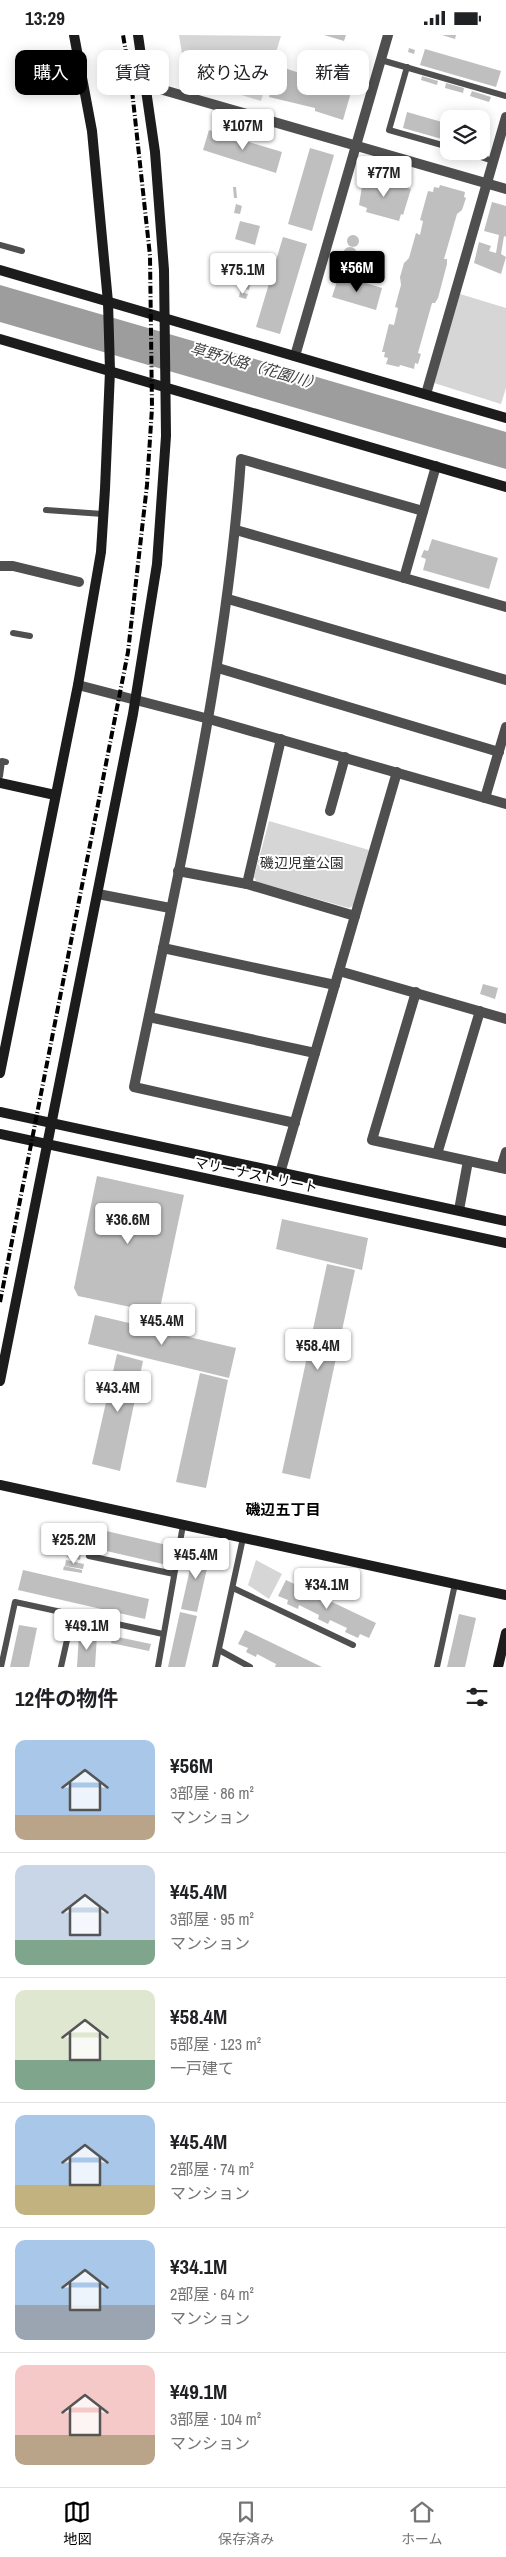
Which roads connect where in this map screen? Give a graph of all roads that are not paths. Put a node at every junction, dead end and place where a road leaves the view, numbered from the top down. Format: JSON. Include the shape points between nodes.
{"nodes":[{"id":1,"x":74,"y":35,"type":"edge"},
{"id":2,"x":138,"y":35,"type":"edge"},
{"id":3,"x":388,"y":35,"type":"edge"},
{"id":4,"x":140,"y":50,"type":"edge"},
{"id":5,"x":381,"y":59,"type":"junction"},
{"id":6,"x":407,"y":67,"type":"junction"},
{"id":7,"x":169,"y":92,"type":"edge"},
{"id":8,"x":147,"y":95,"type":"edge"},
{"id":9,"x":506,"y":96,"type":"edge"},
{"id":10,"x":506,"y":117,"type":"edge"},
{"id":11,"x":440,"y":144,"type":"edge"},
{"id":12,"x":356,"y":146,"type":"junction"},
{"id":13,"x":490,"y":160,"type":"edge"},
{"id":14,"x":493,"y":161,"type":"junction"},
{"id":15,"x":487,"y":184,"type":"junction"},
{"id":16,"x":506,"y":189,"type":"edge"},
{"id":17,"x":0,"y":245,"type":"edge"},
{"id":18,"x":22,"y":251,"type":"dead end"},
{"id":19,"x":0,"y":270,"type":"edge"},
{"id":20,"x":108,"y":302,"type":"junction"},
{"id":21,"x":165,"y":318,"type":"junction"},
{"id":22,"x":0,"y":339,"type":"edge"},
{"id":23,"x":295,"y":356,"type":"junction"},
{"id":24,"x":110,"y":371,"type":"junction"},
{"id":25,"x":167,"y":387,"type":"junction"},
{"id":26,"x":426,"y":394,"type":"junction"},
{"id":27,"x":506,"y":418,"type":"edge"},
{"id":28,"x":436,"y":465,"type":"junction"},
{"id":29,"x":506,"y":487,"type":"edge"},
{"id":30,"x":46,"y":510,"type":"dead end"},
{"id":31,"x":423,"y":511,"type":"junction"},
{"id":32,"x":104,"y":515,"type":"junction"},
{"id":33,"x":236,"y":530,"type":"junction"},
{"id":34,"x":0,"y":566,"type":"edge"},
{"id":35,"x":404,"y":578,"type":"junction"},
{"id":36,"x":80,"y":581,"type":"dead end"},
{"id":37,"x":228,"y":599,"type":"junction"},
{"id":38,"x":506,"y":607,"type":"edge"},
{"id":39,"x":13,"y":633,"type":"dead end"},
{"id":40,"x":30,"y":636,"type":"dead end"},
{"id":41,"x":218,"y":668,"type":"junction"},
{"id":42,"x":506,"y":680,"type":"edge"},
{"id":43,"x":78,"y":685,"type":"junction"},
{"id":44,"x":136,"y":698,"type":"junction"},
{"id":45,"x":209,"y":719,"type":"junction"},
{"id":46,"x":506,"y":727,"type":"edge"},
{"id":47,"x":281,"y":739,"type":"junction"},
{"id":48,"x":499,"y":752,"type":"junction"},
{"id":49,"x":345,"y":757,"type":"junction"},
{"id":50,"x":3,"y":761,"type":"edge"},
{"id":51,"x":397,"y":772,"type":"junction"},
{"id":52,"x":0,"y":776,"type":"edge"},
{"id":53,"x":0,"y":783,"type":"edge"},
{"id":54,"x":55,"y":795,"type":"junction"},
{"id":55,"x":486,"y":798,"type":"junction"},
{"id":56,"x":506,"y":804,"type":"edge"},
{"id":57,"x":330,"y":811,"type":"dead end"},
{"id":58,"x":178,"y":871,"type":"junction"},
{"id":59,"x":247,"y":884,"type":"junction"},
{"id":60,"x":98,"y":894,"type":"junction"},
{"id":61,"x":170,"y":909,"type":"junction"},
{"id":62,"x":355,"y":916,"type":"junction"},
{"id":63,"x":163,"y":947,"type":"junction"},
{"id":64,"x":339,"y":971,"type":"junction"},
{"id":65,"x":335,"y":985,"type":"junction"},
{"id":66,"x":416,"y":992,"type":"junction"},
{"id":67,"x":480,"y":1011,"type":"junction"},
{"id":68,"x":148,"y":1017,"type":"junction"},
{"id":69,"x":506,"y":1019,"type":"edge"},
{"id":70,"x":315,"y":1053,"type":"junction"},
{"id":71,"x":0,"y":1073,"type":"edge"},
{"id":72,"x":0,"y":1112,"type":"edge"},
{"id":73,"x":52,"y":1123,"type":"junction"},
{"id":74,"x":295,"y":1123,"type":"junction"},
{"id":75,"x":0,"y":1133,"type":"edge"},
{"id":76,"x":47,"y":1143,"type":"junction"},
{"id":77,"x":506,"y":1151,"type":"edge"},
{"id":78,"x":437,"y":1154,"type":"junction"},
{"id":79,"x":468,"y":1161,"type":"junction"},
{"id":80,"x":504,"y":1169,"type":"edge"},
{"id":81,"x":280,"y":1173,"type":"junction"},
{"id":82,"x":459,"y":1211,"type":"junction"},
{"id":83,"x":506,"y":1221,"type":"edge"},
{"id":84,"x":506,"y":1243,"type":"edge"},
{"id":85,"x":0,"y":1381,"type":"edge"},
{"id":86,"x":0,"y":1485,"type":"edge"},
{"id":87,"x":183,"y":1525,"type":"junction"},
{"id":88,"x":243,"y":1538,"type":"junction"},
{"id":89,"x":89,"y":1556,"type":"dead end"},
{"id":90,"x":174,"y":1573,"type":"junction"},
{"id":91,"x":455,"y":1584,"type":"junction"},
{"id":92,"x":233,"y":1587,"type":"junction"},
{"id":93,"x":506,"y":1595,"type":"edge"},
{"id":94,"x":72,"y":1613,"type":"junction"},
{"id":95,"x":506,"y":1633,"type":"edge"},
{"id":96,"x":164,"y":1634,"type":"junction"},
{"id":97,"x":353,"y":1645,"type":"dead end"},
{"id":98,"x":219,"y":1651,"type":"junction"},
{"id":99,"x":2,"y":1667,"type":"edge"},
{"id":100,"x":62,"y":1667,"type":"edge"},
{"id":101,"x":158,"y":1667,"type":"edge"},
{"id":102,"x":215,"y":1667,"type":"edge"},
{"id":103,"x":250,"y":1667,"type":"edge"},
{"id":104,"x":438,"y":1667,"type":"edge"},
{"id":105,"x":498,"y":1667,"type":"edge"}],
"edges":[{"from":1,"to":20,"type":"street","via":[[92,131]]},
{"from":2,"to":4,"type":"street"},
{"from":3,"to":5,"type":"street"},
{"from":5,"to":6,"type":"lane"},
{"from":5,"to":12,"type":"street"},
{"from":6,"to":9,"type":"lane"},
{"from":6,"to":11,"type":"lane","via":[[389,130]]},
{"from":7,"to":12,"type":"street"},
{"from":8,"to":21,"type":"street","via":[[162,213]]},
{"from":10,"to":14,"type":"street"},
{"from":12,"to":15,"type":"street"},
{"from":12,"to":23,"type":"street"},
{"from":13,"to":14,"type":"lane"},
{"from":14,"to":15,"type":"street"},
{"from":15,"to":16,"type":"street"},
{"from":15,"to":26,"type":"street"},
{"from":17,"to":18,"type":"lane"},
{"from":19,"to":20,"type":"street"},
{"from":20,"to":21,"type":"street"},
{"from":20,"to":24,"type":"street"},
{"from":21,"to":23,"type":"street"},
{"from":21,"to":25,"type":"street"},
{"from":22,"to":24,"type":"street"},
{"from":23,"to":26,"type":"street"},
{"from":24,"to":25,"type":"street"},
{"from":24,"to":32,"type":"street"},
{"from":25,"to":28,"type":"street"},
{"from":25,"to":44,"type":"street","via":[[157,564]]},
{"from":26,"to":27,"type":"street"},
{"from":28,"to":29,"type":"street"},
{"from":28,"to":31,"type":"street"},
{"from":30,"to":32,"type":"lane"},
{"from":31,"to":33,"type":"street","via":[[241,459]]},
{"from":31,"to":35,"type":"street"},
{"from":32,"to":43,"type":"street","via":[[101,553]]},
{"from":33,"to":35,"type":"street"},
{"from":33,"to":37,"type":"street"},
{"from":34,"to":36,"type":"street"},
{"from":35,"to":38,"type":"street"},
{"from":37,"to":41,"type":"street"},
{"from":37,"to":42,"type":"street"},
{"from":39,"to":40,"type":"lane"},
{"from":41,"to":45,"type":"street"},
{"from":41,"to":48,"type":"street"},
{"from":43,"to":44,"type":"street"},
{"from":43,"to":54,"type":"street"},
{"from":44,"to":45,"type":"street"},
{"from":44,"to":60,"type":"street"},
{"from":45,"to":47,"type":"street"},
{"from":45,"to":58,"type":"street"},
{"from":46,"to":48,"type":"street"},
{"from":47,"to":49,"type":"street"},
{"from":47,"to":59,"type":"street"},
{"from":48,"to":55,"type":"street"},
{"from":49,"to":51,"type":"street"},
{"from":49,"to":57,"type":"street"},
{"from":50,"to":52,"type":"lane"},
{"from":51,"to":55,"type":"street"},
{"from":51,"to":62,"type":"street"},
{"from":53,"to":54,"type":"street"},
{"from":54,"to":71,"type":"street"},
{"from":55,"to":56,"type":"street"},
{"from":58,"to":59,"type":"street"},
{"from":58,"to":61,"type":"street"},
{"from":59,"to":62,"type":"street"},
{"from":60,"to":61,"type":"street"},
{"from":60,"to":73,"type":"street"},
{"from":61,"to":63,"type":"street"},
{"from":62,"to":64,"type":"street"},
{"from":63,"to":65,"type":"street"},
{"from":63,"to":68,"type":"street"},
{"from":64,"to":65,"type":"street"},
{"from":64,"to":66,"type":"street"},
{"from":65,"to":70,"type":"street"},
{"from":66,"to":67,"type":"street"},
{"from":66,"to":78,"type":"street","via":[[372,1140]]},
{"from":67,"to":69,"type":"street"},
{"from":67,"to":78,"type":"street"},
{"from":68,"to":70,"type":"street"},
{"from":68,"to":74,"type":"street","via":[[134,1087]]},
{"from":70,"to":74,"type":"street"},
{"from":72,"to":73,"type":"street","name":"マリーナストリート"},
{"from":73,"to":76,"type":"street"},
{"from":73,"to":81,"type":"street","name":"マリーナストリート"},
{"from":74,"to":81,"type":"street"},
{"from":75,"to":76,"type":"street","name":"マリーナストリート"},
{"from":76,"to":84,"type":"street","name":"マリーナストリート"},
{"from":76,"to":85,"type":"street"},
{"from":77,"to":80,"type":"street"},
{"from":78,"to":79,"type":"street"},
{"from":79,"to":80,"type":"street"},
{"from":79,"to":82,"type":"street"},
{"from":81,"to":82,"type":"street","name":"マリーナストリート"},
{"from":82,"to":83,"type":"street","name":"マリーナストリート"},
{"from":86,"to":87,"type":"street"},
{"from":87,"to":88,"type":"street"},
{"from":87,"to":90,"type":"lane"},
{"from":88,"to":91,"type":"street"},
{"from":88,"to":92,"type":"lane"},
{"from":89,"to":90,"type":"lane"},
{"from":90,"to":96,"type":"lane"},
{"from":91,"to":93,"type":"street"},
{"from":91,"to":104,"type":"lane"},
{"from":92,"to":97,"type":"lane"},
{"from":92,"to":98,"type":"lane"},
{"from":94,"to":96,"type":"lane"},
{"from":94,"to":99,"type":"lane","via":[[15,1602]]},
{"from":94,"to":100,"type":"lane"},
{"from":95,"to":105,"type":"street"},
{"from":96,"to":101,"type":"lane"},
{"from":98,"to":102,"type":"lane"},
{"from":98,"to":103,"type":"lane"}]}
